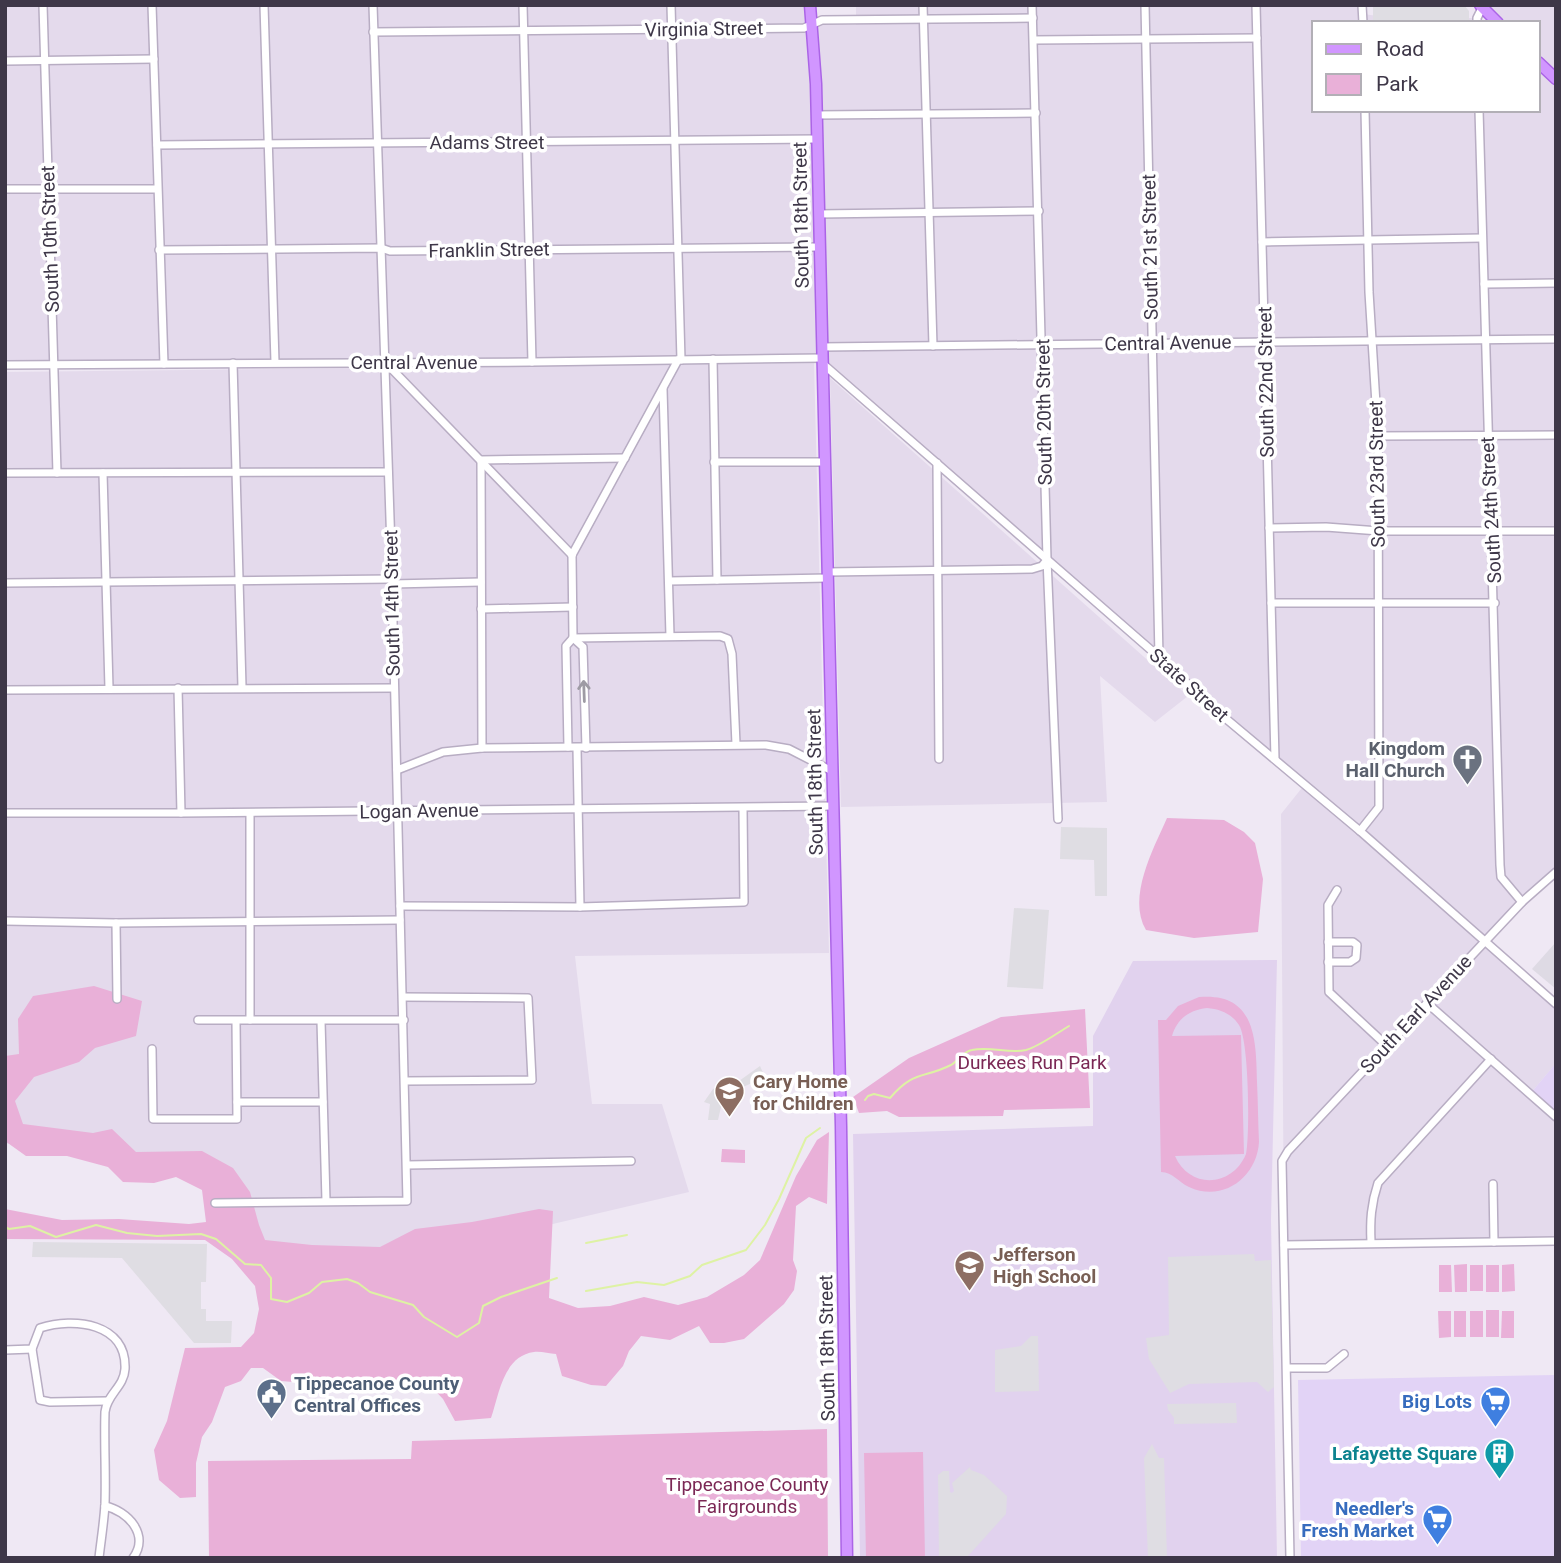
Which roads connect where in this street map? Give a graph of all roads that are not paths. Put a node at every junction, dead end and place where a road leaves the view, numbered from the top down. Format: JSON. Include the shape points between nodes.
{"nodes":[{"id":1,"x":43,"y":5,"type":"edge"},
{"id":2,"x":152,"y":5,"type":"edge"},
{"id":3,"x":264,"y":5,"type":"edge"},
{"id":4,"x":373,"y":5,"type":"edge"},
{"id":5,"x":523,"y":5,"type":"edge"},
{"id":6,"x":671,"y":5,"type":"edge"},
{"id":7,"x":923,"y":5,"type":"edge"},
{"id":8,"x":1032,"y":5,"type":"edge"},
{"id":9,"x":1145,"y":5,"type":"edge"},
{"id":10,"x":1256,"y":5,"type":"edge"},
{"id":11,"x":811,"y":7,"type":"edge"},
{"id":12,"x":1481,"y":7,"type":"edge"},
{"id":13,"x":923,"y":18,"type":"junction"},
{"id":14,"x":1033,"y":18,"type":"junction"},
{"id":15,"x":1495,"y":21,"type":"edge"},
{"id":16,"x":813,"y":25,"type":"junction"},
{"id":17,"x":671,"y":29,"type":"junction"},
{"id":18,"x":524,"y":31,"type":"junction"},
{"id":19,"x":373,"y":32,"type":"junction"},
{"id":20,"x":1257,"y":38,"type":"junction"},
{"id":21,"x":1034,"y":40,"type":"junction"},
{"id":22,"x":1147,"y":40,"type":"junction"},
{"id":23,"x":154,"y":59,"type":"junction"},
{"id":24,"x":5,"y":61,"type":"edge"},
{"id":25,"x":44,"y":61,"type":"junction"},
{"id":26,"x":1540,"y":64,"type":"edge"},
{"id":27,"x":1556,"y":79,"type":"edge"},
{"id":28,"x":1365,"y":112,"type":"edge"},
{"id":29,"x":1479,"y":112,"type":"edge"},
{"id":30,"x":1036,"y":113,"type":"junction"},
{"id":31,"x":817,"y":115,"type":"junction"},
{"id":32,"x":926,"y":115,"type":"junction"},
{"id":33,"x":817,"y":139,"type":"junction"},
{"id":34,"x":675,"y":140,"type":"junction"},
{"id":35,"x":526,"y":142,"type":"junction"},
{"id":36,"x":377,"y":143,"type":"junction"},
{"id":37,"x":157,"y":145,"type":"junction"},
{"id":38,"x":269,"y":145,"type":"junction"},
{"id":39,"x":5,"y":189,"type":"edge"},
{"id":40,"x":48,"y":189,"type":"junction"},
{"id":41,"x":157,"y":189,"type":"junction"},
{"id":42,"x":1039,"y":211,"type":"junction"},
{"id":43,"x":928,"y":213,"type":"junction"},
{"id":44,"x":819,"y":215,"type":"junction"},
{"id":45,"x":1482,"y":239,"type":"junction"},
{"id":46,"x":1369,"y":241,"type":"junction"},
{"id":47,"x":1262,"y":242,"type":"junction"},
{"id":48,"x":819,"y":247,"type":"junction"},
{"id":49,"x":380,"y":248,"type":"junction"},
{"id":50,"x":678,"y":248,"type":"junction"},
{"id":51,"x":272,"y":249,"type":"junction"},
{"id":52,"x":159,"y":250,"type":"junction"},
{"id":53,"x":529,"y":250,"type":"junction"},
{"id":54,"x":1556,"y":283,"type":"edge"},
{"id":55,"x":1484,"y":284,"type":"junction"},
{"id":56,"x":1485,"y":338,"type":"junction"},
{"id":57,"x":1556,"y":339,"type":"edge"},
{"id":58,"x":1374,"y":340,"type":"junction"},
{"id":59,"x":1265,"y":342,"type":"junction"},
{"id":60,"x":1153,"y":343,"type":"junction"},
{"id":61,"x":1043,"y":345,"type":"junction"},
{"id":62,"x":933,"y":346,"type":"junction"},
{"id":63,"x":822,"y":356,"type":"junction"},
{"id":64,"x":713,"y":359,"type":"junction"},
{"id":65,"x":680,"y":360,"type":"junction"},
{"id":66,"x":275,"y":362,"type":"junction"},
{"id":67,"x":385,"y":362,"type":"junction"},
{"id":68,"x":532,"y":362,"type":"junction"},
{"id":69,"x":233,"y":363,"type":"junction"},
{"id":70,"x":54,"y":364,"type":"junction"},
{"id":71,"x":163,"y":364,"type":"junction"},
{"id":72,"x":5,"y":365,"type":"edge"},
{"id":73,"x":663,"y":389,"type":"junction"},
{"id":74,"x":1488,"y":435,"type":"junction"},
{"id":75,"x":1556,"y":435,"type":"edge"},
{"id":76,"x":1378,"y":436,"type":"junction"},
{"id":77,"x":625,"y":458,"type":"junction"},
{"id":78,"x":481,"y":460,"type":"junction"},
{"id":79,"x":714,"y":462,"type":"junction"},
{"id":80,"x":824,"y":462,"type":"junction"},
{"id":81,"x":937,"y":463,"type":"junction"},
{"id":82,"x":236,"y":472,"type":"junction"},
{"id":83,"x":388,"y":472,"type":"junction"},
{"id":84,"x":57,"y":473,"type":"junction"},
{"id":85,"x":103,"y":473,"type":"junction"},
{"id":86,"x":5,"y":474,"type":"edge"},
{"id":87,"x":1269,"y":528,"type":"junction"},
{"id":88,"x":1379,"y":531,"type":"junction"},
{"id":89,"x":1493,"y":531,"type":"junction"},
{"id":90,"x":1556,"y":531,"type":"edge"},
{"id":91,"x":572,"y":555,"type":"junction"},
{"id":92,"x":1048,"y":559,"type":"junction"},
{"id":93,"x":939,"y":572,"type":"junction"},
{"id":94,"x":828,"y":575,"type":"junction"},
{"id":95,"x":240,"y":580,"type":"junction"},
{"id":96,"x":717,"y":580,"type":"junction"},
{"id":97,"x":392,"y":581,"type":"junction"},
{"id":98,"x":669,"y":581,"type":"junction"},
{"id":99,"x":104,"y":582,"type":"junction"},
{"id":100,"x":481,"y":582,"type":"junction"},
{"id":101,"x":5,"y":583,"type":"edge"},
{"id":102,"x":1271,"y":603,"type":"junction"},
{"id":103,"x":1495,"y":603,"type":"junction"},
{"id":104,"x":1379,"y":604,"type":"junction"},
{"id":105,"x":573,"y":607,"type":"junction"},
{"id":106,"x":481,"y":609,"type":"junction"},
{"id":107,"x":670,"y":636,"type":"junction"},
{"id":108,"x":573,"y":638,"type":"junction"},
{"id":109,"x":1159,"y":657,"type":"junction"},
{"id":110,"x":242,"y":687,"type":"junction"},
{"id":111,"x":109,"y":688,"type":"junction"},
{"id":112,"x":178,"y":688,"type":"junction"},
{"id":113,"x":394,"y":688,"type":"junction"},
{"id":114,"x":5,"y":690,"type":"edge"},
{"id":115,"x":736,"y":744,"type":"junction"},
{"id":116,"x":482,"y":748,"type":"junction"},
{"id":117,"x":572,"y":748,"type":"junction"},
{"id":118,"x":586,"y":748,"type":"junction"},
{"id":119,"x":939,"y":759,"type":"dead end"},
{"id":120,"x":1275,"y":759,"type":"junction"},
{"id":121,"x":397,"y":770,"type":"junction"},
{"id":122,"x":832,"y":771,"type":"junction"},
{"id":123,"x":834,"y":806,"type":"junction"},
{"id":124,"x":743,"y":807,"type":"junction"},
{"id":125,"x":578,"y":809,"type":"junction"},
{"id":126,"x":398,"y":811,"type":"junction"},
{"id":127,"x":5,"y":813,"type":"edge"},
{"id":128,"x":181,"y":813,"type":"junction"},
{"id":129,"x":250,"y":813,"type":"junction"},
{"id":130,"x":1058,"y":819,"type":"dead end"},
{"id":131,"x":1360,"y":831,"type":"junction"},
{"id":132,"x":1556,"y":872,"type":"edge"},
{"id":133,"x":1337,"y":890,"type":"dead end"},
{"id":134,"x":1522,"y":902,"type":"junction"},
{"id":135,"x":400,"y":906,"type":"junction"},
{"id":136,"x":580,"y":907,"type":"junction"},
{"id":137,"x":5,"y":920,"type":"edge"},
{"id":138,"x":400,"y":920,"type":"junction"},
{"id":139,"x":248,"y":922,"type":"junction"},
{"id":140,"x":116,"y":923,"type":"junction"},
{"id":141,"x":1485,"y":941,"type":"junction"},
{"id":142,"x":1328,"y":942,"type":"junction"},
{"id":143,"x":1328,"y":962,"type":"junction"},
{"id":144,"x":403,"y":997,"type":"junction"},
{"id":145,"x":117,"y":999,"type":"dead end"},
{"id":146,"x":1427,"y":1003,"type":"junction"},
{"id":147,"x":1556,"y":1004,"type":"edge"},
{"id":148,"x":198,"y":1020,"type":"dead end"},
{"id":149,"x":250,"y":1020,"type":"junction"},
{"id":150,"x":404,"y":1020,"type":"junction"},
{"id":151,"x":236,"y":1021,"type":"junction"},
{"id":152,"x":321,"y":1021,"type":"junction"},
{"id":153,"x":1386,"y":1045,"type":"junction"},
{"id":154,"x":152,"y":1049,"type":"dead end"},
{"id":155,"x":1491,"y":1059,"type":"junction"},
{"id":156,"x":405,"y":1081,"type":"junction"},
{"id":157,"x":237,"y":1102,"type":"junction"},
{"id":158,"x":323,"y":1102,"type":"junction"},
{"id":159,"x":1556,"y":1117,"type":"edge"},
{"id":160,"x":631,"y":1160,"type":"dead end"},
{"id":161,"x":407,"y":1165,"type":"junction"},
{"id":162,"x":1493,"y":1184,"type":"dead end"},
{"id":163,"x":326,"y":1202,"type":"junction"},
{"id":164,"x":215,"y":1203,"type":"dead end"},
{"id":165,"x":1494,"y":1241,"type":"junction"},
{"id":166,"x":1556,"y":1241,"type":"edge"},
{"id":167,"x":1371,"y":1242,"type":"junction"},
{"id":168,"x":1284,"y":1245,"type":"junction"},
{"id":169,"x":32,"y":1349,"type":"junction"},
{"id":170,"x":5,"y":1350,"type":"edge"},
{"id":171,"x":1344,"y":1354,"type":"dead end"},
{"id":172,"x":1287,"y":1368,"type":"junction"},
{"id":173,"x":107,"y":1401,"type":"junction"},
{"id":174,"x":105,"y":1506,"type":"junction"},
{"id":175,"x":99,"y":1558,"type":"edge"},
{"id":176,"x":133,"y":1558,"type":"edge"},
{"id":177,"x":848,"y":1558,"type":"edge"},
{"id":178,"x":1290,"y":1558,"type":"edge"}],
"edges":[{"from":1,"to":25,"type":"street","name":"South 10th Street"},
{"from":2,"to":23,"type":"street"},
{"from":3,"to":38,"type":"street"},
{"from":4,"to":19,"type":"street","name":"South 14th Street"},
{"from":5,"to":18,"type":"street"},
{"from":6,"to":17,"type":"street"},
{"from":7,"to":13,"type":"street"},
{"from":8,"to":14,"type":"street","name":"South 20th Street"},
{"from":9,"to":22,"type":"street","name":"South 21st Street"},
{"from":10,"to":20,"type":"street","name":"South 22nd Street"},
{"from":11,"to":16,"type":"main road","name":"South 18th Street"},
{"from":12,"to":15,"type":"main road"},
{"from":13,"to":14,"type":"street","name":"Virginia Street"},
{"from":13,"to":16,"type":"street","name":"Virginia Street","via":[[821,20]]},
{"from":13,"to":32,"type":"street"},
{"from":14,"to":21,"type":"street","name":"South 20th Street"},
{"from":16,"to":17,"type":"street","name":"Virginia Street"},
{"from":16,"to":31,"type":"main road","name":"South 18th Street"},
{"from":17,"to":18,"type":"street","name":"Virginia Street"},
{"from":17,"to":34,"type":"street"},
{"from":18,"to":19,"type":"street","name":"Virginia Street"},
{"from":18,"to":35,"type":"street"},
{"from":19,"to":36,"type":"street","name":"South 14th Street"},
{"from":20,"to":22,"type":"street"},
{"from":20,"to":47,"type":"street","name":"South 22nd Street"},
{"from":21,"to":22,"type":"street"},
{"from":21,"to":30,"type":"street","name":"South 20th Street"},
{"from":22,"to":60,"type":"street","name":"South 21st Street"},
{"from":23,"to":25,"type":"street"},
{"from":23,"to":37,"type":"street"},
{"from":24,"to":25,"type":"street"},
{"from":25,"to":40,"type":"street","name":"South 10th Street"},
{"from":26,"to":27,"type":"main road"},
{"from":28,"to":46,"type":"street","name":"South 23rd Street"},
{"from":29,"to":45,"type":"street","name":"South 24th Street"},
{"from":30,"to":32,"type":"street"},
{"from":30,"to":42,"type":"street","name":"South 20th Street"},
{"from":31,"to":32,"type":"street"},
{"from":31,"to":33,"type":"main road","name":"South 18th Street"},
{"from":32,"to":43,"type":"street"},
{"from":33,"to":34,"type":"street","name":"Adams Street"},
{"from":33,"to":44,"type":"main road","name":"South 18th Street"},
{"from":34,"to":35,"type":"street","name":"Adams Street"},
{"from":34,"to":50,"type":"street"},
{"from":35,"to":36,"type":"street","name":"Adams Street"},
{"from":35,"to":53,"type":"street"},
{"from":36,"to":38,"type":"street","name":"Adams Street"},
{"from":36,"to":49,"type":"street","name":"South 14th Street"},
{"from":37,"to":38,"type":"street","name":"Adams Street"},
{"from":37,"to":41,"type":"street"},
{"from":38,"to":51,"type":"street"},
{"from":39,"to":40,"type":"street"},
{"from":40,"to":41,"type":"street"},
{"from":40,"to":70,"type":"street","name":"South 10th Street"},
{"from":41,"to":52,"type":"street"},
{"from":42,"to":43,"type":"street"},
{"from":42,"to":61,"type":"street","name":"South 20th Street"},
{"from":43,"to":44,"type":"street"},
{"from":43,"to":62,"type":"street"},
{"from":44,"to":48,"type":"main road","name":"South 18th Street"},
{"from":45,"to":46,"type":"street"},
{"from":45,"to":55,"type":"street","name":"South 24th Street"},
{"from":46,"to":47,"type":"street"},
{"from":46,"to":58,"type":"street","name":"South 23rd Street"},
{"from":47,"to":59,"type":"street","name":"South 22nd Street"},
{"from":48,"to":50,"type":"street","name":"Franklin Street"},
{"from":48,"to":63,"type":"main road","name":"South 18th Street"},
{"from":49,"to":51,"type":"street","name":"Franklin Street"},
{"from":49,"to":53,"type":"street","name":"Franklin Street"},
{"from":49,"to":67,"type":"street","name":"South 14th Street"},
{"from":50,"to":53,"type":"street","name":"Franklin Street"},
{"from":50,"to":65,"type":"street"},
{"from":51,"to":52,"type":"street","name":"Franklin Street"},
{"from":51,"to":66,"type":"street"},
{"from":52,"to":71,"type":"street"},
{"from":53,"to":68,"type":"street"},
{"from":54,"to":55,"type":"street"},
{"from":55,"to":56,"type":"street","name":"South 24th Street"},
{"from":56,"to":57,"type":"street","name":"Central Avenue"},
{"from":56,"to":58,"type":"street","name":"Central Avenue"},
{"from":56,"to":74,"type":"street","name":"South 24th Street"},
{"from":58,"to":59,"type":"street","name":"Central Avenue"},
{"from":58,"to":76,"type":"street","name":"South 23rd Street"},
{"from":59,"to":60,"type":"street","name":"Central Avenue"},
{"from":59,"to":87,"type":"street","name":"South 22nd Street"},
{"from":60,"to":61,"type":"street","name":"Central Avenue"},
{"from":60,"to":109,"type":"street","name":"South 21st Street"},
{"from":61,"to":62,"type":"street","name":"Central Avenue"},
{"from":61,"to":92,"type":"street","name":"South 20th Street"},
{"from":62,"to":63,"type":"street","name":"Central Avenue"},
{"from":63,"to":64,"type":"street","name":"Central Avenue"},
{"from":63,"to":80,"type":"main road","name":"South 18th Street"},
{"from":63,"to":81,"type":"street","name":"State Street"},
{"from":64,"to":65,"type":"street","name":"Central Avenue"},
{"from":64,"to":79,"type":"street"},
{"from":65,"to":68,"type":"street","name":"Central Avenue"},
{"from":65,"to":73,"type":"street"},
{"from":66,"to":67,"type":"street","name":"Central Avenue"},
{"from":66,"to":69,"type":"street","name":"Central Avenue"},
{"from":67,"to":68,"type":"street","name":"Central Avenue"},
{"from":67,"to":78,"type":"street"},
{"from":67,"to":83,"type":"street","name":"South 14th Street"},
{"from":69,"to":71,"type":"street","name":"Central Avenue"},
{"from":69,"to":82,"type":"street"},
{"from":70,"to":71,"type":"street","name":"Central Avenue"},
{"from":70,"to":72,"type":"street","name":"Central Avenue"},
{"from":70,"to":84,"type":"street","name":"South 10th Street"},
{"from":73,"to":77,"type":"street"},
{"from":73,"to":98,"type":"street"},
{"from":74,"to":75,"type":"street"},
{"from":74,"to":76,"type":"street"},
{"from":74,"to":89,"type":"street","name":"South 24th Street"},
{"from":76,"to":88,"type":"street","name":"South 23rd Street"},
{"from":77,"to":78,"type":"street"},
{"from":77,"to":91,"type":"street"},
{"from":78,"to":91,"type":"street"},
{"from":78,"to":100,"type":"street"},
{"from":79,"to":80,"type":"street"},
{"from":79,"to":96,"type":"street"},
{"from":80,"to":94,"type":"main road","name":"South 18th Street"},
{"from":81,"to":92,"type":"street","name":"State Street"},
{"from":81,"to":93,"type":"street"},
{"from":82,"to":83,"type":"street"},
{"from":82,"to":85,"type":"street"},
{"from":82,"to":95,"type":"street"},
{"from":83,"to":97,"type":"street","name":"South 14th Street"},
{"from":84,"to":85,"type":"street"},
{"from":84,"to":86,"type":"street"},
{"from":85,"to":99,"type":"street"},
{"from":87,"to":88,"type":"street"},
{"from":87,"to":102,"type":"street","name":"South 22nd Street"},
{"from":88,"to":89,"type":"street"},
{"from":88,"to":104,"type":"street","name":"South 23rd Street"},
{"from":89,"to":90,"type":"street"},
{"from":89,"to":103,"type":"street","name":"South 24th Street"},
{"from":91,"to":105,"type":"street"},
{"from":92,"to":93,"type":"street","via":[[1032,569]]},
{"from":92,"to":109,"type":"street","name":"State Street"},
{"from":92,"to":130,"type":"street","name":"South 20th Street"},
{"from":93,"to":94,"type":"street"},
{"from":93,"to":119,"type":"street"},
{"from":94,"to":96,"type":"street"},
{"from":94,"to":122,"type":"main road","name":"South 18th Street"},
{"from":95,"to":97,"type":"street"},
{"from":95,"to":99,"type":"street"},
{"from":95,"to":110,"type":"street"},
{"from":96,"to":98,"type":"street"},
{"from":97,"to":100,"type":"street"},
{"from":97,"to":113,"type":"street","name":"South 14th Street"},
{"from":98,"to":107,"type":"street"},
{"from":99,"to":101,"type":"street"},
{"from":99,"to":111,"type":"street"},
{"from":100,"to":106,"type":"street"},
{"from":102,"to":104,"type":"street"},
{"from":102,"to":120,"type":"street","name":"South 22nd Street"},
{"from":103,"to":104,"type":"street"},
{"from":103,"to":134,"type":"street","name":"South 24th Street","via":[[1501,877]]},
{"from":104,"to":131,"type":"street","name":"South 23rd Street","via":[[1379,807]]},
{"from":105,"to":106,"type":"street"},
{"from":105,"to":108,"type":"street"},
{"from":106,"to":116,"type":"street"},
{"from":107,"to":108,"type":"street"},
{"from":107,"to":115,"type":"street","via":[[728,639]]},
{"from":108,"to":117,"type":"street","via":[[566,646]]},
{"from":118,"to":108,"type":"street","one_way":true,"via":[[583,647]]},
{"from":109,"to":120,"type":"street","name":"State Street"},
{"from":110,"to":112,"type":"street"},
{"from":110,"to":113,"type":"street"},
{"from":111,"to":112,"type":"street"},
{"from":111,"to":114,"type":"street"},
{"from":112,"to":128,"type":"street"},
{"from":113,"to":121,"type":"street","name":"South 14th Street"},
{"from":115,"to":118,"type":"street"},
{"from":115,"to":122,"type":"street","via":[[789,748]]},
{"from":116,"to":117,"type":"street"},
{"from":116,"to":121,"type":"street","via":[[443,752]]},
{"from":117,"to":118,"type":"street"},
{"from":117,"to":125,"type":"street"},
{"from":120,"to":131,"type":"street","name":"State Street"},
{"from":121,"to":126,"type":"street","name":"South 14th Street"},
{"from":122,"to":123,"type":"main road","name":"South 18th Street"},
{"from":123,"to":124,"type":"street","name":"Logan Avenue"},
{"from":123,"to":177,"type":"main road","name":"South 18th Street"},
{"from":124,"to":125,"type":"street","name":"Logan Avenue"},
{"from":124,"to":136,"type":"street","via":[[744,902]]},
{"from":125,"to":126,"type":"street","name":"Logan Avenue"},
{"from":125,"to":136,"type":"street"},
{"from":126,"to":129,"type":"street","name":"Logan Avenue"},
{"from":126,"to":135,"type":"street","name":"South 14th Street"},
{"from":127,"to":128,"type":"street","name":"Logan Avenue"},
{"from":128,"to":129,"type":"street","name":"Logan Avenue"},
{"from":129,"to":139,"type":"street"},
{"from":131,"to":141,"type":"street","name":"State Street"},
{"from":132,"to":134,"type":"street","name":"South Earl Avenue"},
{"from":133,"to":142,"type":"street","via":[[1328,905]]},
{"from":134,"to":141,"type":"street","name":"South Earl Avenue"},
{"from":135,"to":136,"type":"street"},
{"from":135,"to":138,"type":"street","name":"South 14th Street"},
{"from":137,"to":140,"type":"street"},
{"from":138,"to":139,"type":"street"},
{"from":138,"to":144,"type":"street","name":"South 14th Street"},
{"from":139,"to":140,"type":"street"},
{"from":139,"to":149,"type":"street"},
{"from":140,"to":145,"type":"street"},
{"from":141,"to":146,"type":"street","name":"South Earl Avenue"},
{"from":141,"to":147,"type":"street","name":"State Street"},
{"from":142,"to":143,"type":"street"},
{"from":142,"to":143,"type":"street","via":[[1353,942],[1358,953],[1350,962]]},
{"from":143,"to":153,"type":"street","via":[[1329,992]]},
{"from":144,"to":150,"type":"street","name":"South 14th Street"},
{"from":144,"to":156,"type":"street","via":[[528,998],[531,1080]]},
{"from":146,"to":153,"type":"street","name":"South Earl Avenue"},
{"from":146,"to":155,"type":"street"},
{"from":148,"to":151,"type":"street"},
{"from":149,"to":151,"type":"street"},
{"from":149,"to":152,"type":"street"},
{"from":150,"to":152,"type":"street"},
{"from":150,"to":156,"type":"street","name":"South 14th Street"},
{"from":151,"to":157,"type":"street"},
{"from":152,"to":158,"type":"street"},
{"from":153,"to":168,"type":"street","name":"South Earl Avenue","via":[[1282,1161]]},
{"from":154,"to":157,"type":"street","via":[[153,1119],[237,1119]]},
{"from":155,"to":159,"type":"street"},
{"from":155,"to":167,"type":"street","via":[[1378,1183],[1370,1215]]},
{"from":156,"to":161,"type":"street","name":"South 14th Street"},
{"from":157,"to":158,"type":"street"},
{"from":158,"to":163,"type":"street"},
{"from":160,"to":161,"type":"street"},
{"from":161,"to":163,"type":"street","name":"South 14th Street","via":[[407,1202]]},
{"from":162,"to":165,"type":"street"},
{"from":163,"to":164,"type":"street"},
{"from":165,"to":166,"type":"street"},
{"from":165,"to":167,"type":"street"},
{"from":167,"to":168,"type":"street"},
{"from":168,"to":172,"type":"street"},
{"from":169,"to":170,"type":"street"},
{"from":169,"to":173,"type":"street","via":[[40,1400]]},
{"from":169,"to":173,"type":"street","via":[[40,1328],[89,1325],[106,1329],[121,1348],[125,1369]]},
{"from":171,"to":172,"type":"street","via":[[1327,1368]]},
{"from":172,"to":178,"type":"street"},
{"from":173,"to":174,"type":"street"},
{"from":174,"to":175,"type":"street"},
{"from":174,"to":176,"type":"street","via":[[122,1512],[139,1532],[140,1546]]}]}
